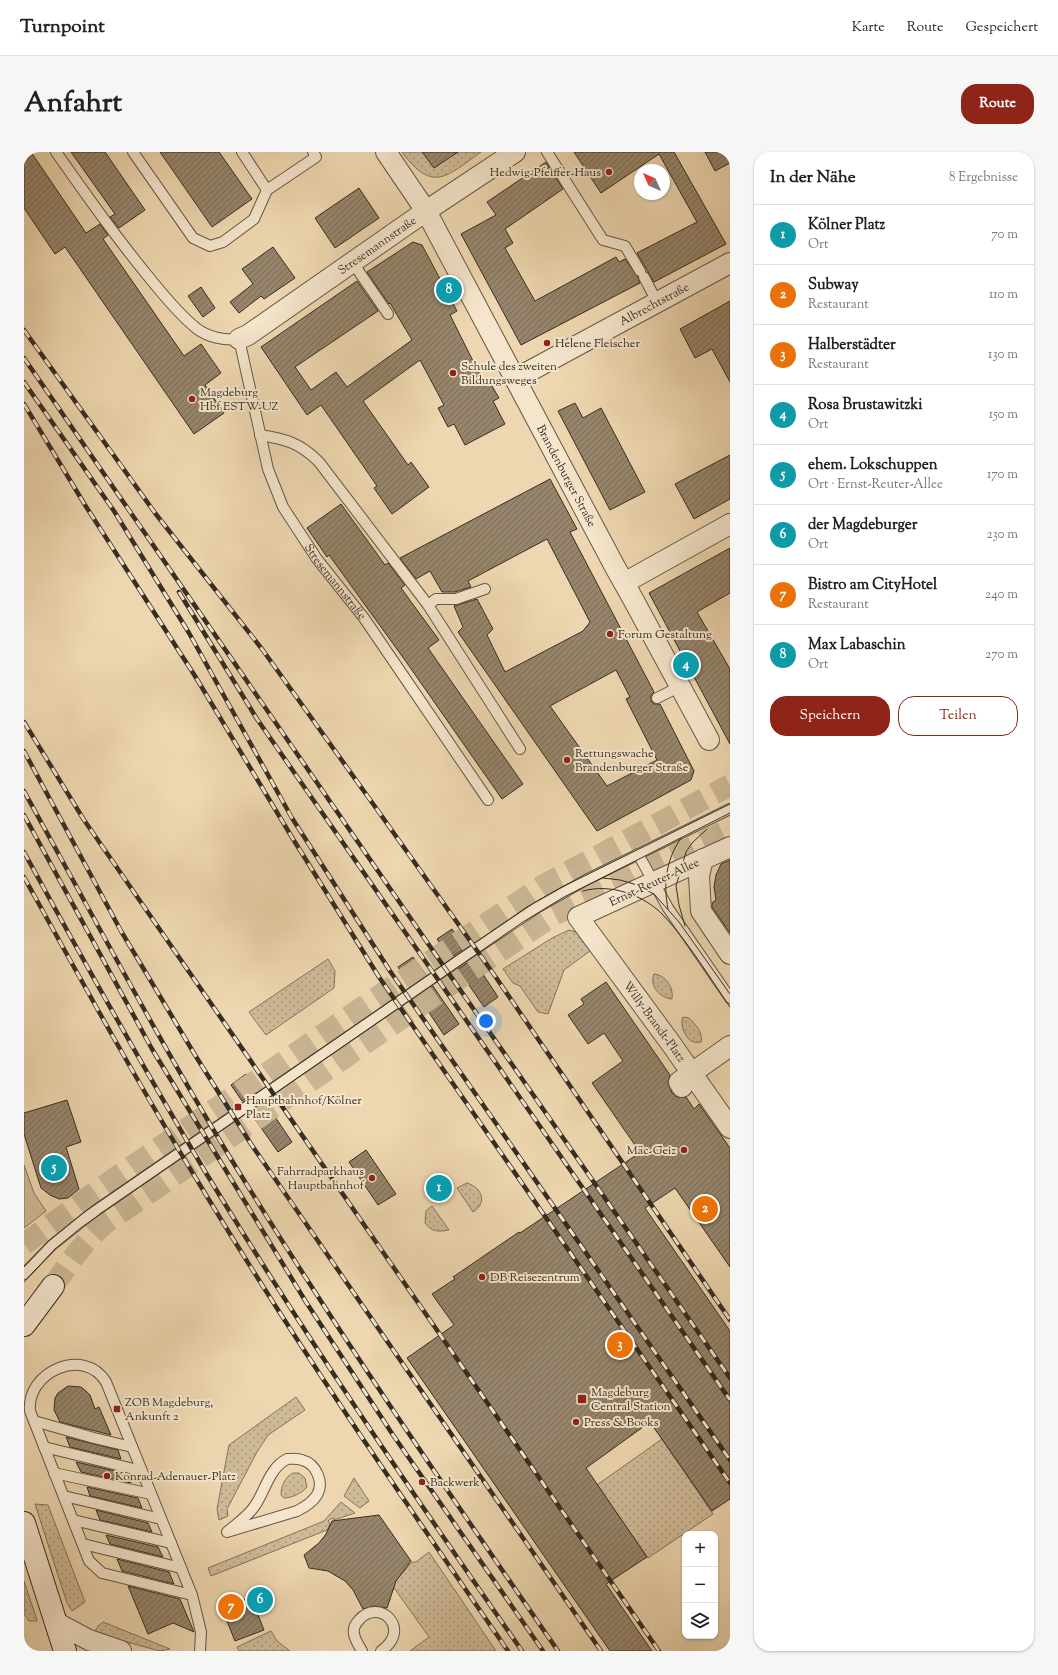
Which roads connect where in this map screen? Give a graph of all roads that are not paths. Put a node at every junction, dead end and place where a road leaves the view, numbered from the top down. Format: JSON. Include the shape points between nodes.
{"nodes":[{"id":1,"x":56,"y":152,"type":"edge"},
{"id":2,"x":133,"y":152,"type":"edge"},
{"id":3,"x":242,"y":152,"type":"edge"},
{"id":4,"x":312,"y":152,"type":"edge"},
{"id":5,"x":386,"y":152,"type":"edge"},
{"id":6,"x":515,"y":152,"type":"edge"},
{"id":7,"x":547,"y":152,"type":"edge"},
{"id":8,"x":267,"y":190,"type":"junction"},
{"id":9,"x":426,"y":211,"type":"junction"},
{"id":10,"x":353,"y":263,"type":"junction"},
{"id":11,"x":729,"y":265,"type":"edge"},
{"id":12,"x":657,"y":302,"type":"junction"},
{"id":13,"x":388,"y":314,"type":"dead end"},
{"id":14,"x":239,"y":339,"type":"junction"},
{"id":15,"x":515,"y":379,"type":"junction"},
{"id":16,"x":260,"y":435,"type":"junction"},
{"id":17,"x":730,"y":524,"type":"edge"},
{"id":18,"x":624,"y":582,"type":"junction"},
{"id":19,"x":485,"y":589,"type":"dead end"},
{"id":20,"x":428,"y":605,"type":"junction"},
{"id":21,"x":681,"y":686,"type":"junction"},
{"id":22,"x":657,"y":698,"type":"dead end"},
{"id":23,"x":709,"y":740,"type":"dead end"},
{"id":24,"x":520,"y":749,"type":"dead end"},
{"id":25,"x":488,"y":800,"type":"dead end"},
{"id":26,"x":730,"y":809,"type":"edge"},
{"id":27,"x":730,"y":847,"type":"edge"},
{"id":28,"x":638,"y":854,"type":"junction"},
{"id":29,"x":703,"y":859,"type":"junction"},
{"id":30,"x":654,"y":882,"type":"junction"},
{"id":31,"x":578,"y":917,"type":"joint"},
{"id":32,"x":730,"y":954,"type":"edge"},
{"id":33,"x":730,"y":998,"type":"edge"},
{"id":34,"x":730,"y":1046,"type":"edge"},
{"id":35,"x":687,"y":1080,"type":"junction"},
{"id":36,"x":730,"y":1128,"type":"edge"},
{"id":37,"x":24,"y":1274,"type":"edge"},
{"id":38,"x":53,"y":1286,"type":"tunnel mouth"},
{"id":39,"x":24,"y":1325,"type":"edge"},
{"id":40,"x":34,"y":1421,"type":"junction"},
{"id":41,"x":44,"y":1447,"type":"junction"},
{"id":42,"x":132,"y":1447,"type":"junction"},
{"id":43,"x":142,"y":1471,"type":"junction"},
{"id":44,"x":54,"y":1473,"type":"junction"},
{"id":45,"x":151,"y":1494,"type":"junction"},
{"id":46,"x":64,"y":1496,"type":"junction"},
{"id":47,"x":297,"y":1511,"type":"joint"},
{"id":48,"x":162,"y":1519,"type":"junction"},
{"id":49,"x":74,"y":1520,"type":"junction"},
{"id":50,"x":24,"y":1523,"type":"edge"},
{"id":51,"x":82,"y":1544,"type":"junction"},
{"id":52,"x":171,"y":1544,"type":"junction"},
{"id":53,"x":181,"y":1568,"type":"junction"},
{"id":54,"x":192,"y":1595,"type":"junction"},
{"id":55,"x":57,"y":1623,"type":"junction"},
{"id":56,"x":100,"y":1645,"type":"junction"},
{"id":57,"x":65,"y":1651,"type":"edge"},
{"id":58,"x":79,"y":1651,"type":"edge"},
{"id":59,"x":121,"y":1651,"type":"edge"},
{"id":60,"x":200,"y":1651,"type":"edge"},
{"id":61,"x":362,"y":1651,"type":"edge"},
{"id":62,"x":382,"y":1651,"type":"edge"}],
"edges":[{"from":1,"to":14,"type":"lane","via":[[125,247],[189,322],[210,335],[224,339]]},
{"from":2,"to":8,"type":"lane","via":[[193,238],[210,246],[222,242],[254,219]]},
{"from":3,"to":8,"type":"lane"},
{"from":4,"to":8,"type":"lane","via":[[316,157]]},
{"from":5,"to":9,"type":"street","name":"Brandenburger Straße"},
{"from":6,"to":9,"type":"street","name":"Stresemannstraße"},
{"from":7,"to":12,"type":"lane","via":[[603,240],[625,246]]},
{"from":9,"to":10,"type":"street","name":"Stresemannstraße"},
{"from":9,"to":15,"type":"street","name":"Brandenburger Straße"},
{"from":10,"to":13,"type":"lane"},
{"from":10,"to":14,"type":"street","name":"Stresemannstraße"},
{"from":11,"to":12,"type":"street","name":"Albrechtstraße"},
{"from":12,"to":15,"type":"street","name":"Albrechtstraße"},
{"from":14,"to":16,"type":"lane","name":"Stresemannstraße"},
{"from":15,"to":18,"type":"street","name":"Brandenburger Straße"},
{"from":16,"to":20,"type":"lane","via":[[296,444],[313,456]]},
{"from":16,"to":25,"type":"lane","name":"Stresemannstraße","via":[[272,481],[283,507],[296,528],[364,618]]},
{"from":17,"to":18,"type":"street"},
{"from":18,"to":21,"type":"street","name":"Brandenburger Straße"},
{"from":19,"to":20,"type":"lane","via":[[456,599],[436,600]]},
{"from":20,"to":24,"type":"lane"},
{"from":21,"to":22,"type":"lane"},
{"from":21,"to":23,"type":"street","name":"Brandenburger Straße"},
{"from":26,"to":28,"type":"lane"},
{"from":27,"to":29,"type":"street","name":"Ernst-Reuter-Allee"},
{"from":28,"to":30,"type":"lane"},
{"from":28,"to":37,"type":"lane","via":[[538,908],[468,954],[96,1210],[52,1245]]},
{"from":29,"to":30,"type":"street","name":"Ernst-Reuter-Allee"},
{"from":29,"to":32,"type":"street","via":[[699,876],[701,911]]},
{"from":30,"to":31,"type":"street","name":"Ernst-Reuter-Allee"},
{"from":30,"to":33,"type":"lane","via":[[668,908]]},
{"from":31,"to":35,"type":"street","name":"Willy-Brandt-Platz"},
{"from":34,"to":35,"type":"street"},
{"from":35,"to":36,"type":"street","name":"Willy-Brandt-Platz"},
{"from":38,"to":39,"type":"main road"},
{"from":40,"to":41,"type":"lane"},
{"from":40,"to":42,"type":"lane"},
{"from":40,"to":42,"type":"lane","via":[[29,1402],[37,1384],[59,1368],[89,1366],[106,1382]]},
{"from":41,"to":43,"type":"lane"},
{"from":41,"to":44,"type":"lane"},
{"from":42,"to":43,"type":"lane"},
{"from":43,"to":45,"type":"lane"},
{"from":44,"to":45,"type":"lane"},
{"from":44,"to":46,"type":"lane"},
{"from":45,"to":48,"type":"lane"},
{"from":46,"to":48,"type":"lane"},
{"from":46,"to":49,"type":"lane"},
{"from":47,"to":47,"type":"lane","via":[[308,1505],[316,1496],[320,1481],[316,1470],[307,1462],[295,1459],[280,1463],[274,1469],[255,1506],[227,1532]]},
{"from":48,"to":52,"type":"lane"},
{"from":49,"to":51,"type":"lane"},
{"from":49,"to":52,"type":"lane"},
{"from":50,"to":55,"type":"main road"},
{"from":51,"to":53,"type":"lane"},
{"from":51,"to":54,"type":"lane","via":[[89,1561],[102,1573]]},
{"from":52,"to":53,"type":"lane"},
{"from":53,"to":54,"type":"lane"},
{"from":54,"to":60,"type":"lane","via":[[201,1632]]},
{"from":55,"to":56,"type":"street"},
{"from":55,"to":57,"type":"main road"},
{"from":56,"to":58,"type":"street"},
{"from":56,"to":59,"type":"street"},
{"from":61,"to":62,"type":"lane","via":[[354,1637],[354,1628],[363,1616],[376,1612],[384,1613],[391,1620],[395,1632],[393,1641]]}]}
